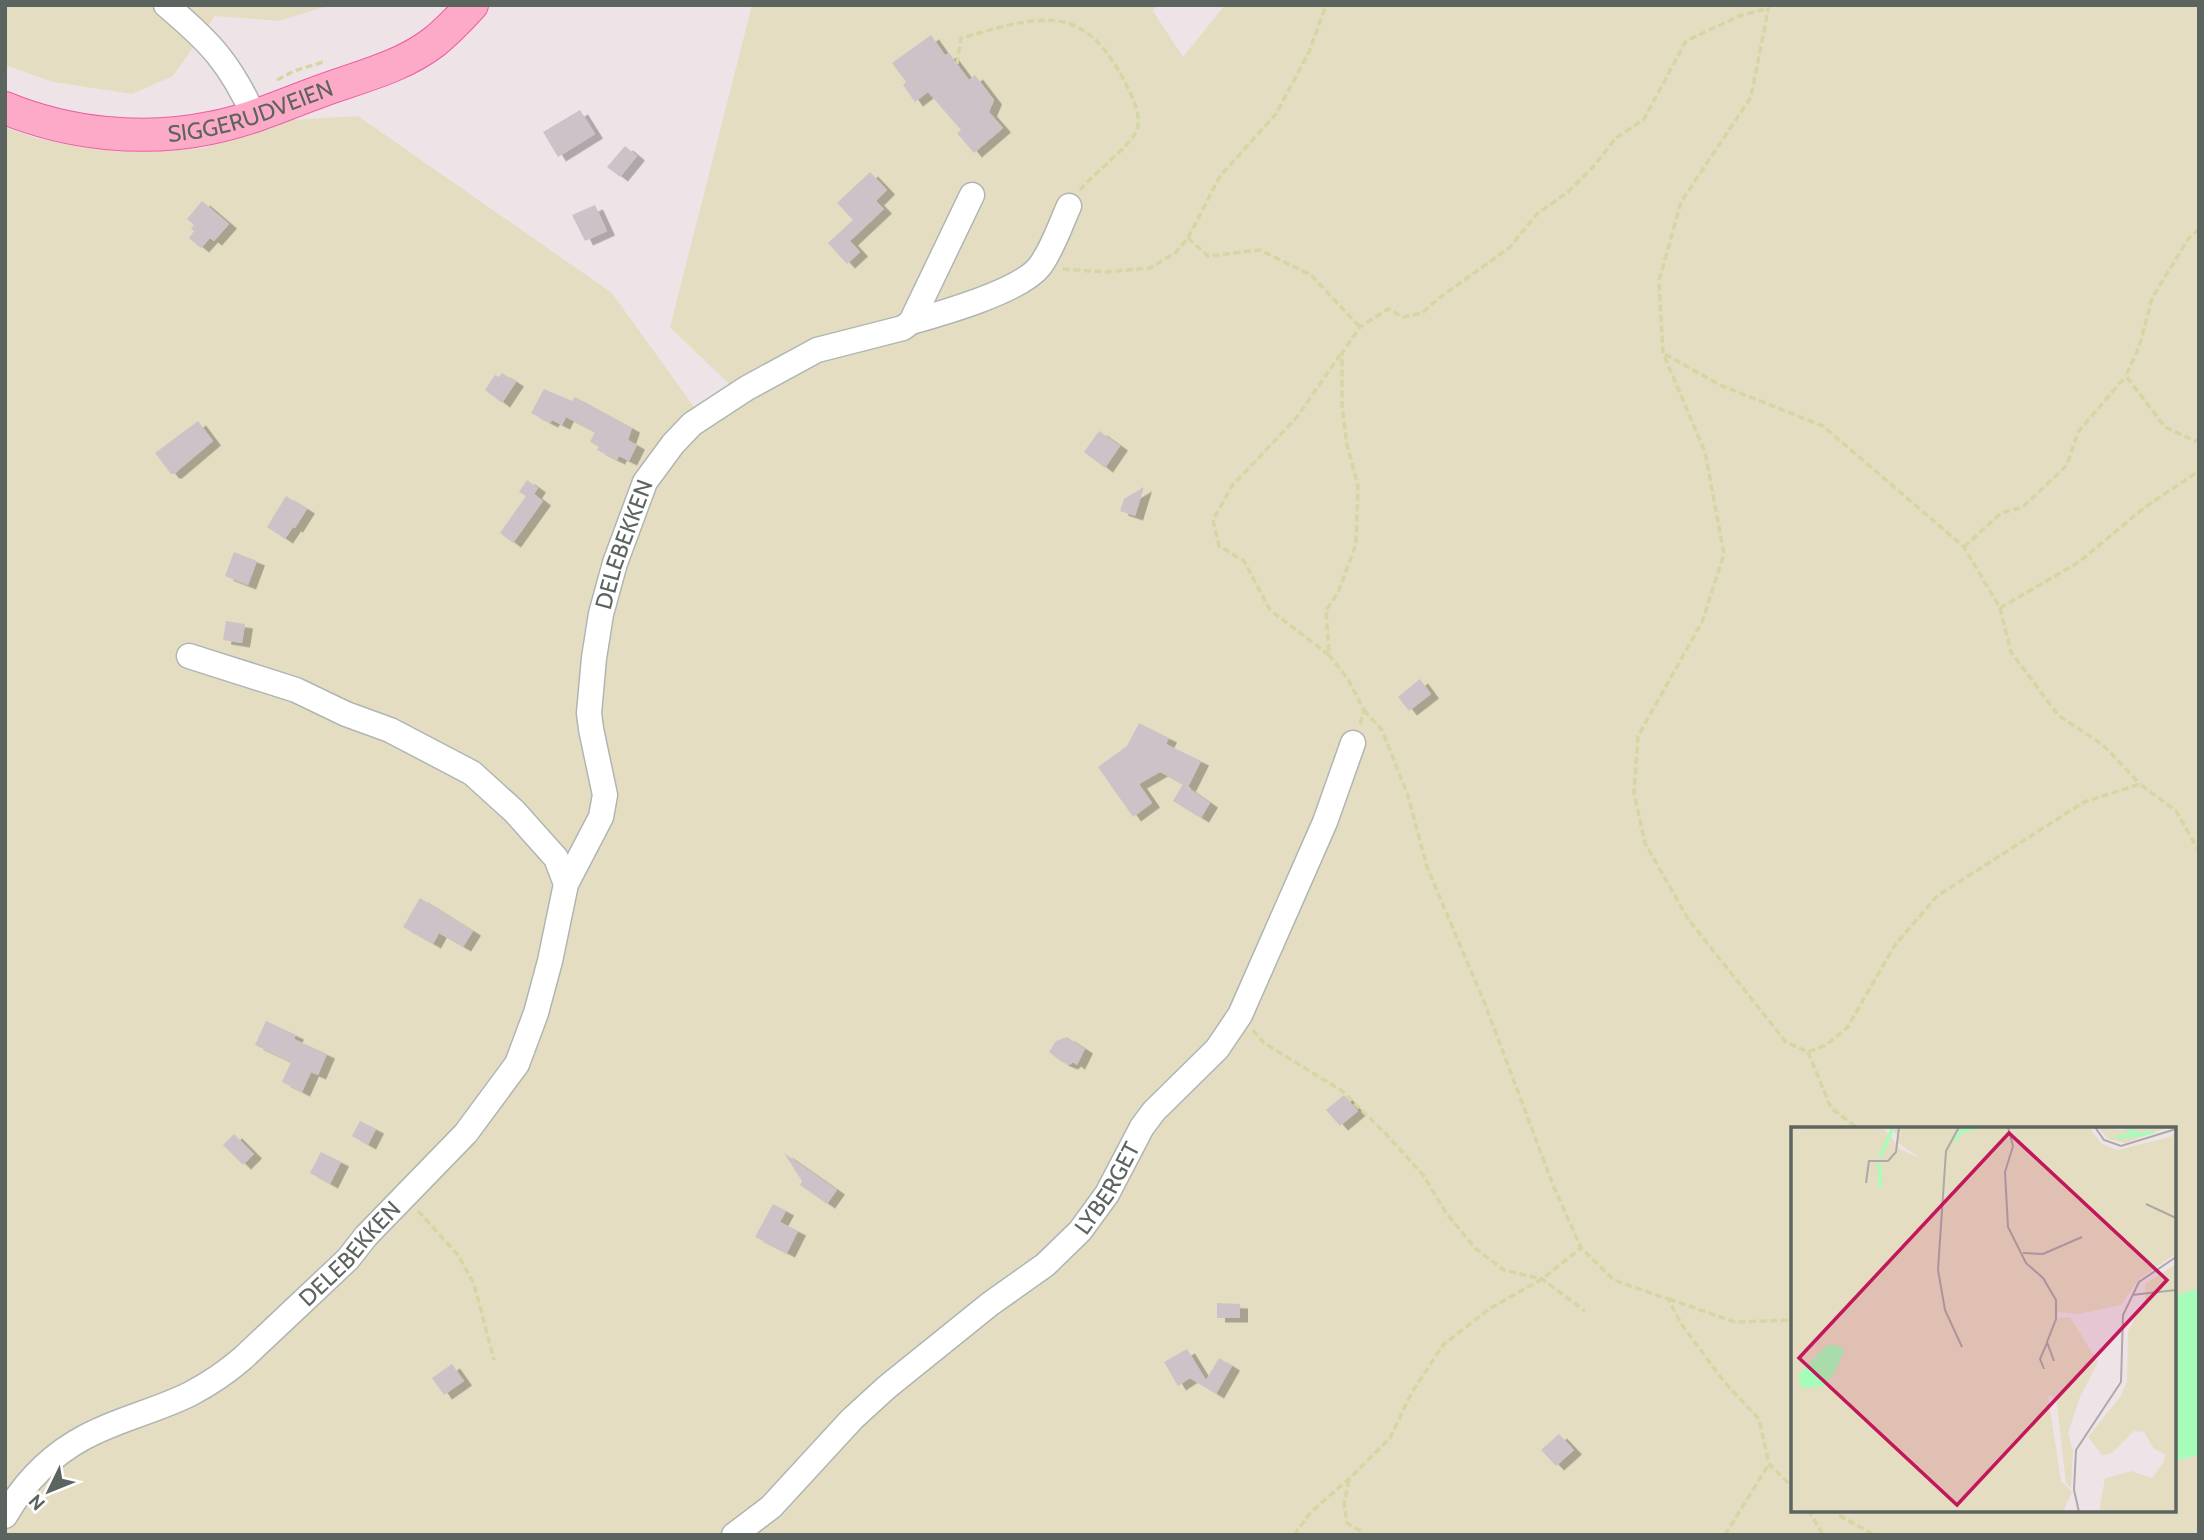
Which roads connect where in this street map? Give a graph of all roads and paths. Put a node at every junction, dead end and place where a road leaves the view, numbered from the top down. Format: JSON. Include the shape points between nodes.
{"nodes":[{"id":1,"x":166,"y":5,"type":"edge"},
{"id":2,"x":472,"y":5,"type":"edge"},
{"id":3,"x":1326,"y":5,"type":"edge"},
{"id":4,"x":1769,"y":6,"type":"edge"},
{"id":5,"x":957,"y":64,"type":"dead end"},
{"id":6,"x":5,"y":108,"type":"edge"},
{"id":7,"x":254,"y":116,"type":"junction"},
{"id":8,"x":972,"y":195,"type":"dead end"},
{"id":9,"x":1069,"y":206,"type":"joint"},
{"id":10,"x":2199,"y":229,"type":"edge"},
{"id":11,"x":1188,"y":238,"type":"junction"},
{"id":12,"x":1040,"y":266,"type":"junction"},
{"id":13,"x":911,"y":322,"type":"junction"},
{"id":14,"x":1360,"y":327,"type":"junction"},
{"id":15,"x":1342,"y":353,"type":"junction"},
{"id":16,"x":1663,"y":353,"type":"junction"},
{"id":17,"x":2126,"y":376,"type":"junction"},
{"id":18,"x":2199,"y":440,"type":"edge"},
{"id":19,"x":2199,"y":471,"type":"edge"},
{"id":20,"x":1964,"y":547,"type":"junction"},
{"id":21,"x":2000,"y":608,"type":"junction"},
{"id":22,"x":1329,"y":655,"type":"junction"},
{"id":23,"x":189,"y":656,"type":"dead end"},
{"id":24,"x":1364,"y":710,"type":"junction"},
{"id":25,"x":1353,"y":743,"type":"joint"},
{"id":26,"x":2140,"y":784,"type":"junction"},
{"id":27,"x":2199,"y":851,"type":"edge"},
{"id":28,"x":566,"y":884,"type":"junction"},
{"id":29,"x":1240,"y":1015,"type":"junction"},
{"id":30,"x":1808,"y":1052,"type":"junction"},
{"id":31,"x":1856,"y":1127,"type":"edge"},
{"id":32,"x":404,"y":1197,"type":"junction"},
{"id":33,"x":1581,"y":1248,"type":"junction"},
{"id":34,"x":1542,"y":1279,"type":"junction"},
{"id":35,"x":1668,"y":1299,"type":"junction"},
{"id":36,"x":1585,"y":1311,"type":"dead end"},
{"id":37,"x":1791,"y":1320,"type":"edge"},
{"id":38,"x":494,"y":1360,"type":"dead end"},
{"id":39,"x":1769,"y":1464,"type":"junction"},
{"id":40,"x":1350,"y":1478,"type":"junction"},
{"id":41,"x":1791,"y":1486,"type":"edge"},
{"id":42,"x":1809,"y":1512,"type":"edge"},
{"id":43,"x":1834,"y":1512,"type":"edge"},
{"id":44,"x":5,"y":1516,"type":"edge"},
{"id":45,"x":734,"y":1535,"type":"edge"},
{"id":46,"x":1294,"y":1535,"type":"edge"},
{"id":47,"x":1362,"y":1535,"type":"edge"},
{"id":48,"x":1725,"y":1535,"type":"edge"},
{"id":49,"x":1823,"y":1535,"type":"edge"},
{"id":50,"x":1874,"y":1535,"type":"edge"}],
"edges":[{"from":1,"to":7,"type":"street","via":[[208,42],[233,72]]},
{"from":2,"to":7,"type":"main road","name":"SIGGERUDVEIEN","via":[[410,57]]},
{"from":3,"to":11,"type":"path","via":[[1309,52],[1276,114],[1220,176]]},
{"from":4,"to":14,"type":"path","via":[[1686,41],[1644,119],[1616,138],[1593,167],[1537,214],[1509,248],[1422,313],[1403,317],[1388,309]]},
{"from":4,"to":16,"type":"path","via":[[1751,97],[1681,202],[1659,281]]},
{"from":5,"to":9,"type":"path","via":[[961,38],[1042,19],[1074,22],[1105,49],[1127,87],[1139,123],[1128,142],[1086,182]]},
{"from":6,"to":7,"type":"main road","name":"SIGGERUDVEIEN","via":[[61,126],[147,134],[210,128]]},
{"from":8,"to":13,"type":"street"},
{"from":9,"to":12,"type":"street"},
{"from":10,"to":17,"type":"path","via":[[2152,298]]},
{"from":11,"to":12,"type":"path","via":[[1175,253],[1150,268],[1107,272]]},
{"from":11,"to":14,"type":"path","via":[[1208,256],[1260,250],[1311,275]]},
{"from":12,"to":13,"type":"street","name":"DELEBEKKEN","via":[[1020,283]]},
{"from":13,"to":28,"type":"street","name":"DELEBEKKEN","via":[[817,350],[747,387],[681,435],[645,482],[615,563],[594,658],[589,713],[606,795],[601,817]]},
{"from":14,"to":15,"type":"path"},
{"from":15,"to":22,"type":"path","via":[[1342,406],[1359,486],[1356,544],[1338,593],[1326,610]]},
{"from":15,"to":22,"type":"path","via":[[1297,417],[1232,486],[1213,520],[1219,546],[1244,561],[1270,610]]},
{"from":16,"to":20,"type":"path","via":[[1720,385],[1824,426]]},
{"from":16,"to":30,"type":"path","via":[[1705,452],[1724,554],[1702,622],[1638,736],[1634,793],[1645,843],[1688,919],[1786,1042]]},
{"from":17,"to":18,"type":"path","via":[[2165,427]]},
{"from":17,"to":20,"type":"path","via":[[2078,432],[2067,465],[2023,507],[2001,513]]},
{"from":19,"to":21,"type":"path","via":[[2145,507],[2079,562]]},
{"from":20,"to":21,"type":"path"},
{"from":21,"to":26,"type":"path","via":[[2011,652],[2058,715],[2103,745]]},
{"from":22,"to":24,"type":"path"},
{"from":23,"to":28,"type":"street","via":[[296,690],[390,730],[472,773],[556,858]]},
{"from":24,"to":25,"type":"path"},
{"from":24,"to":33,"type":"path","via":[[1382,730],[1408,796],[1427,867]]},
{"from":25,"to":29,"type":"street","name":"LYBERGET","via":[[1325,822]]},
{"from":26,"to":27,"type":"path","via":[[2176,811]]},
{"from":26,"to":30,"type":"path","via":[[2084,802],[1937,896],[1895,946],[1847,1028]]},
{"from":28,"to":32,"type":"street","name":"DELEBEKKEN","via":[[536,1013],[517,1064],[466,1133]]},
{"from":29,"to":34,"type":"path","via":[[1264,1042],[1342,1091],[1385,1133],[1423,1175],[1476,1249],[1504,1270]]},
{"from":29,"to":45,"type":"street","name":"LYBERGET","via":[[1217,1049],[1154,1111],[1107,1194],[1064,1248],[887,1387],[771,1507]]},
{"from":30,"to":31,"type":"path","via":[[1831,1108]]},
{"from":32,"to":38,"type":"path","via":[[458,1255],[474,1284]]},
{"from":32,"to":44,"type":"street","name":"DELEBEKKEN","via":[[339,1268],[226,1372],[189,1395],[73,1444],[41,1469]]},
{"from":33,"to":34,"type":"path"},
{"from":33,"to":35,"type":"path","via":[[1614,1280]]},
{"from":34,"to":36,"type":"path"},
{"from":34,"to":40,"type":"path","via":[[1489,1309],[1443,1345],[1412,1392],[1390,1438]]},
{"from":35,"to":37,"type":"path","via":[[1735,1322]]},
{"from":35,"to":39,"type":"path","via":[[1725,1383],[1759,1419]]},
{"from":39,"to":41,"type":"path"},
{"from":39,"to":48,"type":"path"},
{"from":40,"to":46,"type":"path","via":[[1311,1512]]},
{"from":40,"to":47,"type":"path","via":[[1344,1504],[1347,1523]]},
{"from":42,"to":49,"type":"path"},
{"from":43,"to":50,"type":"path"}]}
